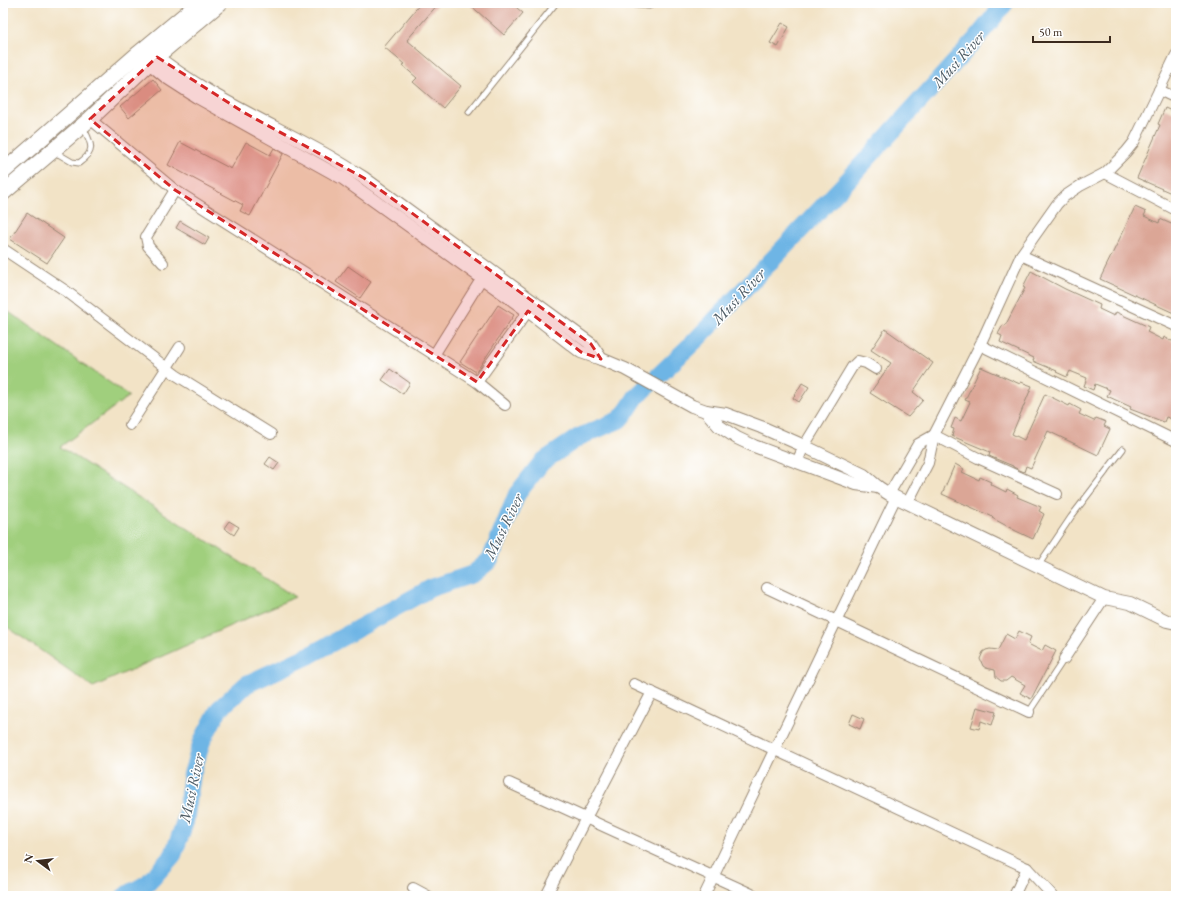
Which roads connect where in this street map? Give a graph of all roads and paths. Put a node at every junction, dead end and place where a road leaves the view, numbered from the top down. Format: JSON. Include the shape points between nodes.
{"nodes":[{"id":1,"x":199,"y":3,"type":"edge"},
{"id":2,"x":220,"y":3,"type":"edge"},
{"id":3,"x":556,"y":3,"type":"edge"},
{"id":4,"x":616,"y":3,"type":"edge"},
{"id":5,"x":657,"y":3,"type":"edge"},
{"id":6,"x":148,"y":55,"type":"junction"},
{"id":7,"x":1176,"y":55,"type":"edge"},
{"id":8,"x":1159,"y":90,"type":"junction"},
{"id":9,"x":1176,"y":98,"type":"edge"},
{"id":10,"x":468,"y":112,"type":"dead end"},
{"id":11,"x":87,"y":122,"type":"junction"},
{"id":12,"x":53,"y":151,"type":"junction"},
{"id":13,"x":3,"y":172,"type":"edge"},
{"id":14,"x":1105,"y":173,"type":"junction"},
{"id":15,"x":175,"y":190,"type":"junction"},
{"id":16,"x":3,"y":193,"type":"edge"},
{"id":17,"x":1176,"y":210,"type":"edge"},
{"id":18,"x":438,"y":240,"type":"junction"},
{"id":19,"x":3,"y":249,"type":"edge"},
{"id":20,"x":1022,"y":255,"type":"junction"},
{"id":21,"x":163,"y":263,"type":"dead end"},
{"id":22,"x":482,"y":278,"type":"junction"},
{"id":23,"x":528,"y":311,"type":"junction"},
{"id":24,"x":1176,"y":326,"type":"edge"},
{"id":25,"x":980,"y":345,"type":"junction"},
{"id":26,"x":180,"y":347,"type":"dead end"},
{"id":27,"x":434,"y":355,"type":"junction"},
{"id":28,"x":601,"y":359,"type":"junction"},
{"id":29,"x":167,"y":368,"type":"junction"},
{"id":30,"x":876,"y":369,"type":"dead end"},
{"id":31,"x":477,"y":382,"type":"junction"},
{"id":32,"x":505,"y":405,"type":"dead end"},
{"id":33,"x":706,"y":410,"type":"junction"},
{"id":34,"x":130,"y":425,"type":"dead end"},
{"id":35,"x":271,"y":434,"type":"dead end"},
{"id":36,"x":934,"y":435,"type":"junction"},
{"id":37,"x":1176,"y":441,"type":"edge"},
{"id":38,"x":804,"y":446,"type":"junction"},
{"id":39,"x":1122,"y":449,"type":"dead end"},
{"id":40,"x":796,"y":462,"type":"junction"},
{"id":41,"x":878,"y":487,"type":"junction"},
{"id":42,"x":1057,"y":494,"type":"dead end"},
{"id":43,"x":892,"y":495,"type":"junction"},
{"id":44,"x":908,"y":502,"type":"junction"},
{"id":45,"x":1038,"y":566,"type":"junction"},
{"id":46,"x":767,"y":588,"type":"dead end"},
{"id":47,"x":1104,"y":598,"type":"junction"},
{"id":48,"x":836,"y":621,"type":"junction"},
{"id":49,"x":1176,"y":623,"type":"edge"},
{"id":50,"x":1064,"y":659,"type":"joint"},
{"id":51,"x":634,"y":684,"type":"dead end"},
{"id":52,"x":652,"y":692,"type":"junction"},
{"id":53,"x":1029,"y":712,"type":"joint"},
{"id":54,"x":774,"y":749,"type":"junction"},
{"id":55,"x":509,"y":783,"type":"dead end"},
{"id":56,"x":586,"y":818,"type":"junction"},
{"id":57,"x":1027,"y":868,"type":"junction"},
{"id":58,"x":713,"y":876,"type":"junction"},
{"id":59,"x":413,"y":888,"type":"dead end"},
{"id":60,"x":428,"y":896,"type":"edge"},
{"id":61,"x":546,"y":896,"type":"edge"},
{"id":62,"x":704,"y":896,"type":"edge"},
{"id":63,"x":756,"y":896,"type":"edge"},
{"id":64,"x":1014,"y":896,"type":"edge"},
{"id":65,"x":1052,"y":896,"type":"edge"}],
"edges":[{"from":1,"to":6,"type":"main road"},
{"from":2,"to":6,"type":"main road"},
{"from":3,"to":10,"type":"lane"},
{"from":4,"to":5,"type":"lane","via":[[649,6]]},
{"from":6,"to":11,"type":"main road"},
{"from":6,"to":13,"type":"main road"},
{"from":6,"to":18,"type":"street","via":[[177,72],[208,97],[344,173]]},
{"from":7,"to":8,"type":"street"},
{"from":8,"to":9,"type":"street"},
{"from":8,"to":14,"type":"street","via":[[1134,142]]},
{"from":11,"to":12,"type":"main road"},
{"from":11,"to":12,"type":"lane","via":[[91,151],[85,159],[79,163],[72,162]]},
{"from":11,"to":15,"type":"street"},
{"from":12,"to":16,"type":"main road"},
{"from":14,"to":17,"type":"street"},
{"from":14,"to":20,"type":"street","via":[[1065,196]]},
{"from":15,"to":21,"type":"street","via":[[146,237],[148,246]]},
{"from":15,"to":27,"type":"street"},
{"from":18,"to":22,"type":"street"},
{"from":18,"to":28,"type":"street","via":[[591,344]]},
{"from":19,"to":29,"type":"street","via":[[66,291]]},
{"from":20,"to":24,"type":"street"},
{"from":20,"to":25,"type":"street"},
{"from":22,"to":23,"type":"street"},
{"from":22,"to":27,"type":"street"},
{"from":23,"to":28,"type":"street","via":[[581,352]]},
{"from":23,"to":31,"type":"street"},
{"from":25,"to":36,"type":"street"},
{"from":25,"to":37,"type":"street"},
{"from":26,"to":29,"type":"street"},
{"from":27,"to":31,"type":"street"},
{"from":28,"to":33,"type":"street","via":[[692,406]]},
{"from":29,"to":34,"type":"street"},
{"from":29,"to":35,"type":"street"},
{"from":30,"to":38,"type":"street","via":[[858,361],[852,367]]},
{"from":31,"to":32,"type":"street"},
{"from":33,"to":38,"type":"street","via":[[726,414]]},
{"from":33,"to":40,"type":"street","via":[[719,426],[737,438]]},
{"from":36,"to":42,"type":"street"},
{"from":36,"to":43,"type":"street","via":[[918,444]]},
{"from":36,"to":44,"type":"street","via":[[928,463]]},
{"from":38,"to":40,"type":"street"},
{"from":38,"to":41,"type":"street","via":[[864,475]]},
{"from":39,"to":45,"type":"lane","via":[[1071,516]]},
{"from":40,"to":41,"type":"street","via":[[856,484]]},
{"from":41,"to":43,"type":"street"},
{"from":43,"to":44,"type":"street"},
{"from":43,"to":48,"type":"street"},
{"from":44,"to":45,"type":"street"},
{"from":45,"to":47,"type":"street"},
{"from":46,"to":48,"type":"street"},
{"from":47,"to":49,"type":"street","via":[[1130,603]]},
{"from":47,"to":50,"type":"street"},
{"from":48,"to":53,"type":"street"},
{"from":48,"to":54,"type":"street"},
{"from":50,"to":53,"type":"lane"},
{"from":51,"to":52,"type":"street"},
{"from":52,"to":54,"type":"street"},
{"from":52,"to":56,"type":"street"},
{"from":54,"to":57,"type":"street"},
{"from":54,"to":58,"type":"street"},
{"from":55,"to":56,"type":"street"},
{"from":56,"to":58,"type":"street"},
{"from":56,"to":61,"type":"street"},
{"from":57,"to":64,"type":"street"},
{"from":57,"to":65,"type":"street"},
{"from":58,"to":62,"type":"street"},
{"from":58,"to":63,"type":"street"},
{"from":59,"to":60,"type":"street"}]}
